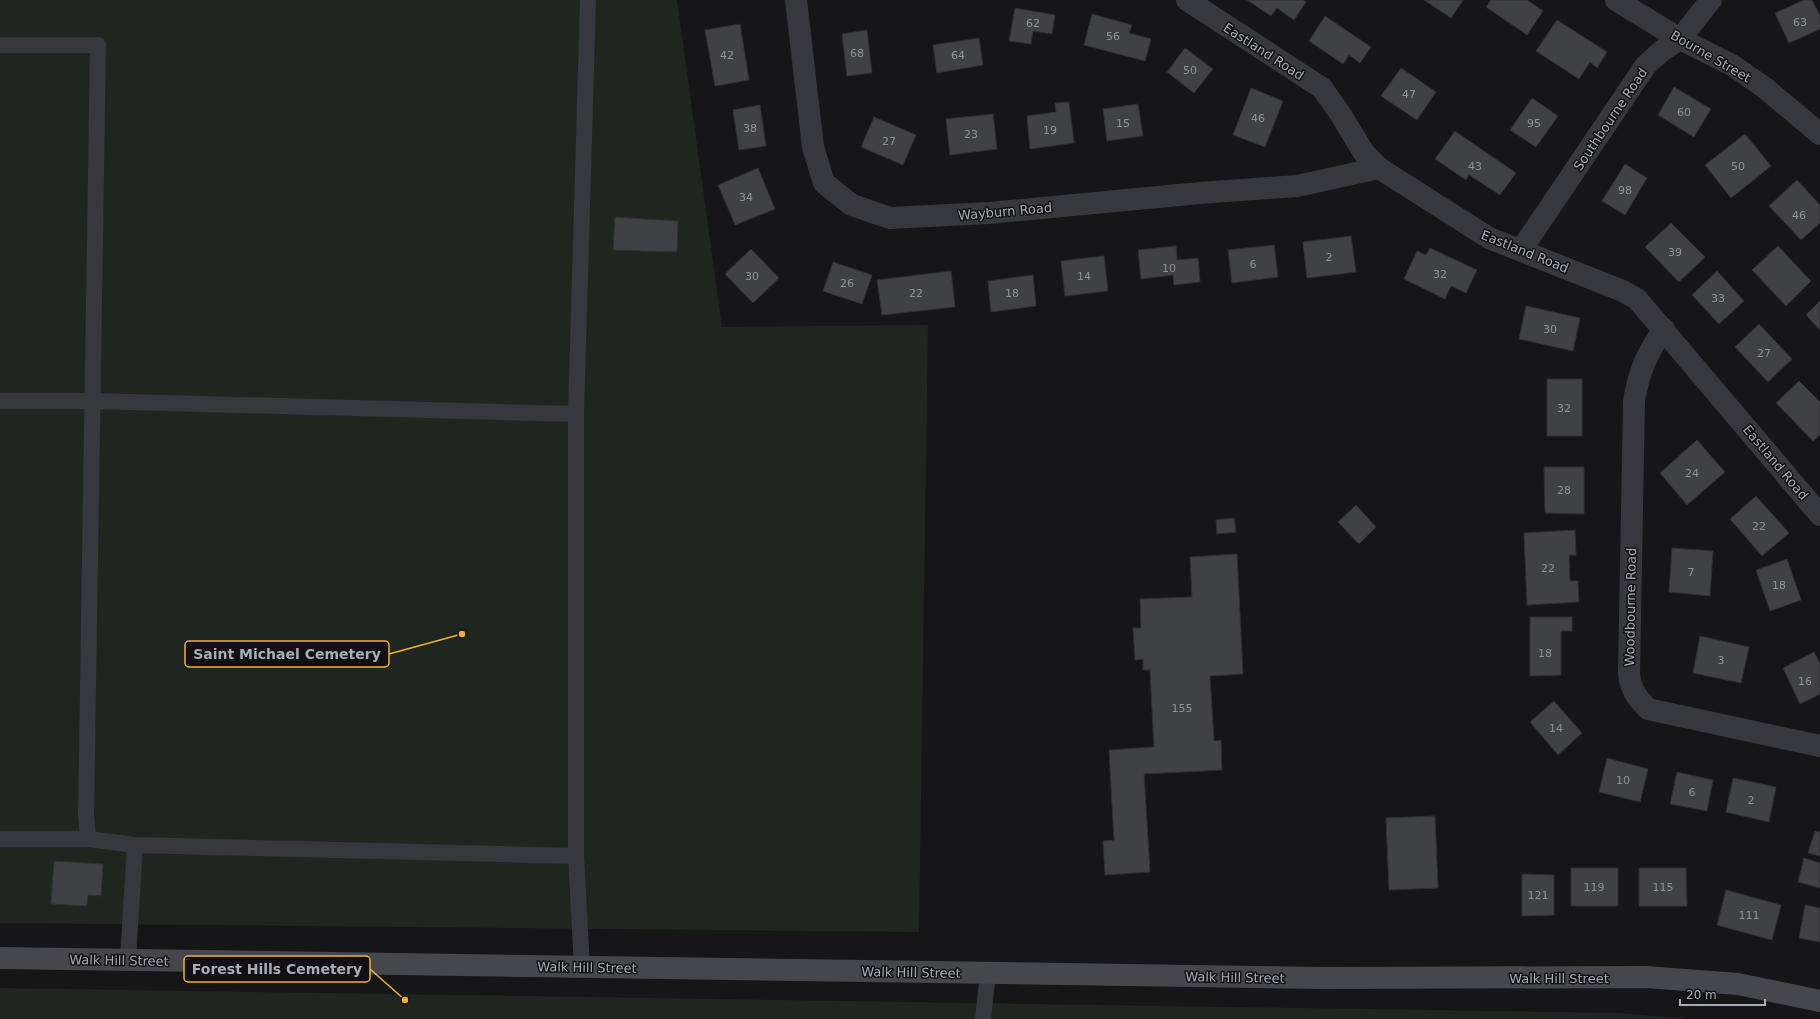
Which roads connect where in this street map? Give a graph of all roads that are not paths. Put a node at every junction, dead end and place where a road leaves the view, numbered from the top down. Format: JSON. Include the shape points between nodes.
{"nodes":[{"id":1,"x":588,"y":0,"type":"edge"},
{"id":2,"x":796,"y":0,"type":"edge"},
{"id":3,"x":1187,"y":0,"type":"edge"},
{"id":4,"x":1616,"y":0,"type":"edge"},
{"id":5,"x":1711,"y":0,"type":"edge"},
{"id":6,"x":1680,"y":39,"type":"junction"},
{"id":7,"x":0,"y":45,"type":"edge"},
{"id":8,"x":1820,"y":134,"type":"edge"},
{"id":9,"x":1379,"y":168,"type":"junction"},
{"id":10,"x":1521,"y":250,"type":"junction"},
{"id":11,"x":1664,"y":329,"type":"junction"},
{"id":12,"x":0,"y":401,"type":"edge"},
{"id":13,"x":92,"y":401,"type":"junction"},
{"id":14,"x":576,"y":414,"type":"junction"},
{"id":15,"x":1820,"y":515,"type":"edge"},
{"id":16,"x":1820,"y":746,"type":"edge"},
{"id":17,"x":0,"y":839,"type":"edge"},
{"id":18,"x":88,"y":839,"type":"junction"},
{"id":19,"x":135,"y":845,"type":"junction"},
{"id":20,"x":576,"y":856,"type":"junction"},
{"id":21,"x":0,"y":958,"type":"edge"},
{"id":22,"x":128,"y":960,"type":"junction"},
{"id":23,"x":582,"y":967,"type":"junction"},
{"id":24,"x":988,"y":973,"type":"junction"},
{"id":25,"x":1820,"y":1001,"type":"edge"},
{"id":26,"x":983,"y":1019,"type":"edge"}],
"edges":[{"from":1,"to":14,"type":"lane"},
{"from":2,"to":9,"type":"street","name":"Wayburn Road","via":[[813,147],[824,183],[852,205],[890,218],[989,213],[1297,186]]},
{"from":3,"to":9,"type":"street","name":"Eastland Road","via":[[1322,88],[1364,153]]},
{"from":4,"to":6,"type":"street","name":"Bourne Street"},
{"from":5,"to":6,"type":"street","name":"Southbourne Road"},
{"from":6,"to":8,"type":"street","name":"Bourne Street","via":[[1732,65],[1765,88]]},
{"from":6,"to":10,"type":"street","name":"Southbourne Road","via":[[1646,64]]},
{"from":7,"to":13,"type":"lane","via":[[98,45]]},
{"from":9,"to":10,"type":"street","name":"Eastland Road","via":[[1477,232]]},
{"from":10,"to":11,"type":"street","name":"Eastland Road","via":[[1630,294],[1643,304]]},
{"from":11,"to":15,"type":"street","name":"Eastland Road"},
{"from":11,"to":16,"type":"street","name":"Woodbourne Road","via":[[1645,359],[1634,401],[1629,674],[1631,685],[1636,697],[1648,709]]},
{"from":12,"to":13,"type":"lane"},
{"from":13,"to":14,"type":"lane"},
{"from":13,"to":18,"type":"lane","via":[[86,816]]},
{"from":14,"to":20,"type":"lane"},
{"from":17,"to":18,"type":"lane"},
{"from":18,"to":19,"type":"lane"},
{"from":19,"to":20,"type":"lane"},
{"from":19,"to":22,"type":"lane"},
{"from":20,"to":23,"type":"lane"},
{"from":21,"to":22,"type":"main road","name":"Walk Hill Street"},
{"from":22,"to":23,"type":"main road","name":"Walk Hill Street"},
{"from":23,"to":24,"type":"main road","name":"Walk Hill Street"},
{"from":24,"to":25,"type":"main road","name":"Walk Hill Street","via":[[1415,979],[1646,977],[1738,984]]},
{"from":24,"to":26,"type":"lane"}]}
